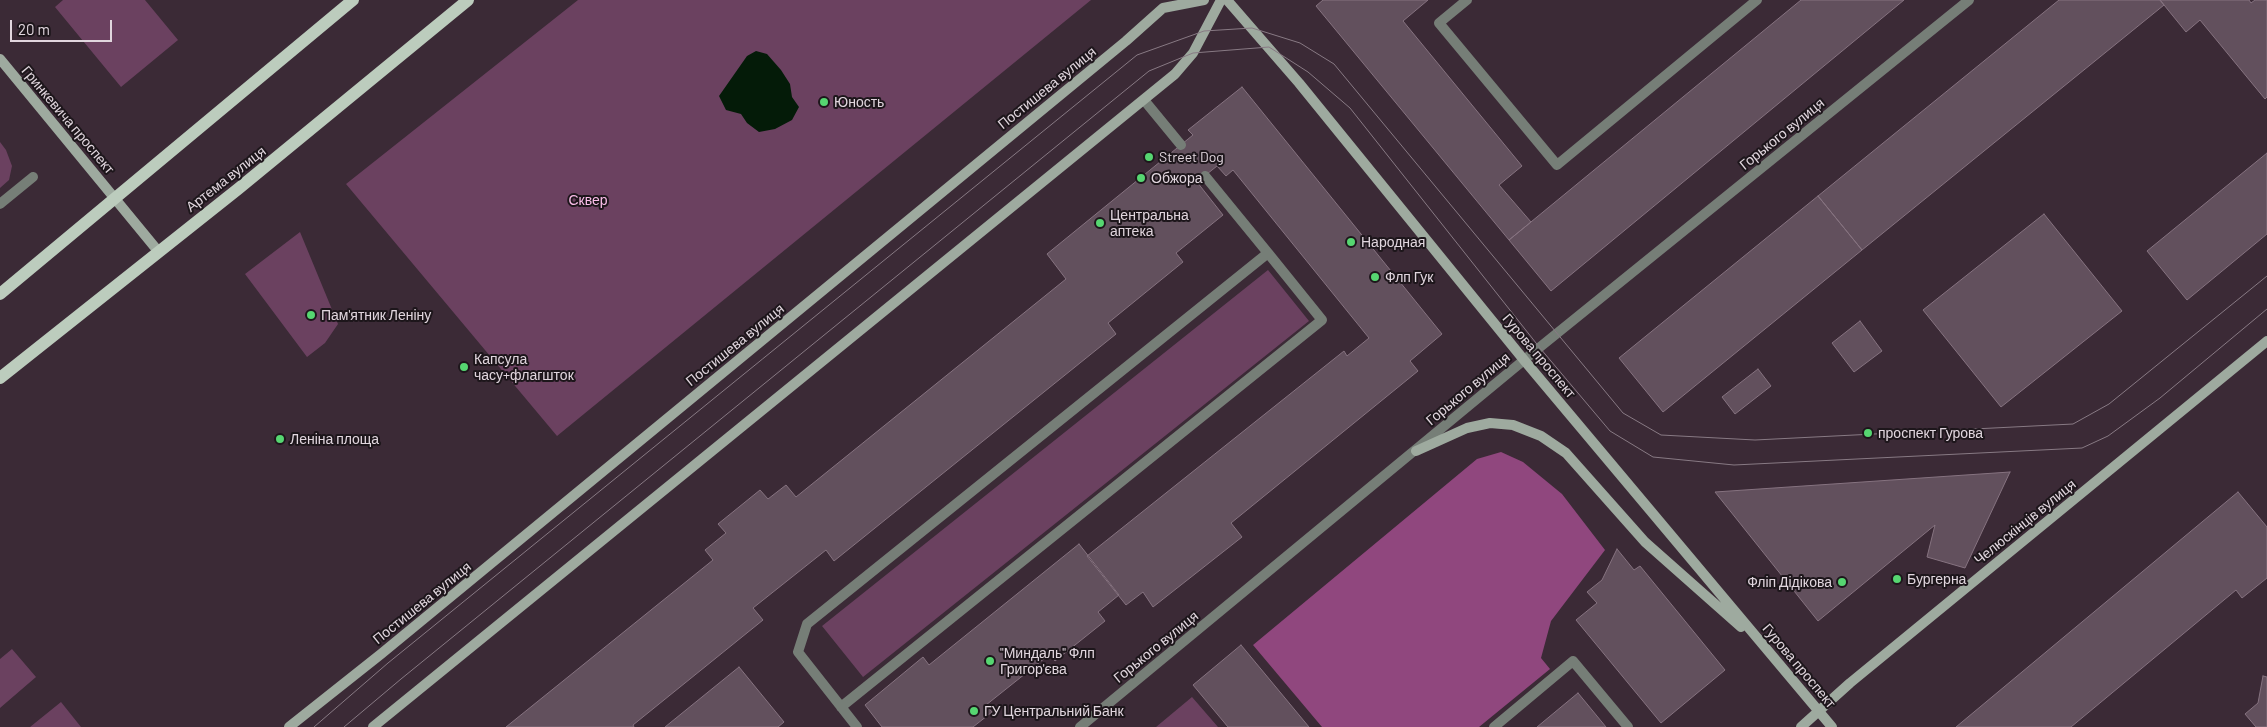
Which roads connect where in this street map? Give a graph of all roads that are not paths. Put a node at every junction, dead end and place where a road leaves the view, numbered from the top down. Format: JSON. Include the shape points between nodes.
{"nodes":[{"id":1,"x":353,"y":0,"type":"edge"},
{"id":2,"x":468,"y":0,"type":"edge"},
{"id":3,"x":1204,"y":0,"type":"edge"},
{"id":4,"x":1221,"y":0,"type":"edge"},
{"id":5,"x":1227,"y":0,"type":"edge"},
{"id":6,"x":1467,"y":0,"type":"edge"},
{"id":7,"x":1757,"y":0,"type":"edge"},
{"id":8,"x":1968,"y":0,"type":"edge"},
{"id":9,"x":0,"y":59,"type":"edge"},
{"id":10,"x":1144,"y":100,"type":"junction"},
{"id":11,"x":1181,"y":145,"type":"dead end"},
{"id":12,"x":1205,"y":176,"type":"dead end"},
{"id":13,"x":34,"y":177,"type":"dead end"},
{"id":14,"x":115,"y":198,"type":"junction"},
{"id":15,"x":0,"y":204,"type":"edge"},
{"id":16,"x":158,"y":251,"type":"junction"},
{"id":17,"x":1268,"y":253,"type":"junction"},
{"id":18,"x":0,"y":294,"type":"edge"},
{"id":19,"x":2267,"y":341,"type":"edge"},
{"id":20,"x":1524,"y":360,"type":"junction"},
{"id":21,"x":0,"y":378,"type":"edge"},
{"id":22,"x":1416,"y":451,"type":"junction"},
{"id":23,"x":1765,"y":647,"type":"junction"},
{"id":24,"x":841,"y":707,"type":"junction"},
{"id":25,"x":1819,"y":712,"type":"junction"},
{"id":26,"x":296,"y":725,"type":"edge"},
{"id":27,"x":373,"y":727,"type":"edge"},
{"id":28,"x":857,"y":727,"type":"edge"},
{"id":29,"x":1080,"y":727,"type":"edge"},
{"id":30,"x":1494,"y":727,"type":"edge"},
{"id":31,"x":1628,"y":727,"type":"edge"},
{"id":32,"x":1801,"y":727,"type":"edge"},
{"id":33,"x":1832,"y":727,"type":"edge"}],
"edges":[{"from":1,"to":14,"type":"main road"},
{"from":2,"to":16,"type":"main road","name":"Артема вулиця"},
{"from":3,"to":26,"type":"street","name":"Постишева вулиця","via":[[1163,8]]},
{"from":4,"to":10,"type":"street","via":[[1193,53],[1175,74]]},
{"from":5,"to":20,"type":"street","name":"Гурова проспект","via":[[1299,83]]},
{"from":6,"to":7,"type":"street","via":[[1439,23],[1557,165]]},
{"from":8,"to":20,"type":"street","name":"Горького вулиця"},
{"from":9,"to":14,"type":"street","name":"Гринкевича проспект"},
{"from":10,"to":11,"type":"street"},
{"from":10,"to":27,"type":"street"},
{"from":12,"to":17,"type":"street"},
{"from":13,"to":15,"type":"street"},
{"from":14,"to":16,"type":"street","name":"Гринкевича проспект"},
{"from":14,"to":18,"type":"main road"},
{"from":16,"to":21,"type":"main road","name":"Артема вулиця"},
{"from":17,"to":24,"type":"street","via":[[807,624],[798,652]]},
{"from":17,"to":24,"type":"street","via":[[1322,320]]},
{"from":19,"to":25,"type":"street","name":"Челюскінців вулиця","via":[[1850,683]]},
{"from":20,"to":22,"type":"street","name":"Горького вулиця"},
{"from":20,"to":23,"type":"street","name":"Гурова проспект"},
{"from":22,"to":23,"type":"street","via":[[1467,428],[1490,423],[1514,425],[1541,436],[1566,453],[1645,542]]},
{"from":22,"to":29,"type":"street","name":"Горького вулиця"},
{"from":23,"to":25,"type":"street","name":"Гурова проспект"},
{"from":24,"to":28,"type":"street"},
{"from":25,"to":32,"type":"street","name":"Челюскінців вулиця"},
{"from":25,"to":33,"type":"street","name":"Гурова проспект"},
{"from":30,"to":31,"type":"street","via":[[1573,661]]}]}
